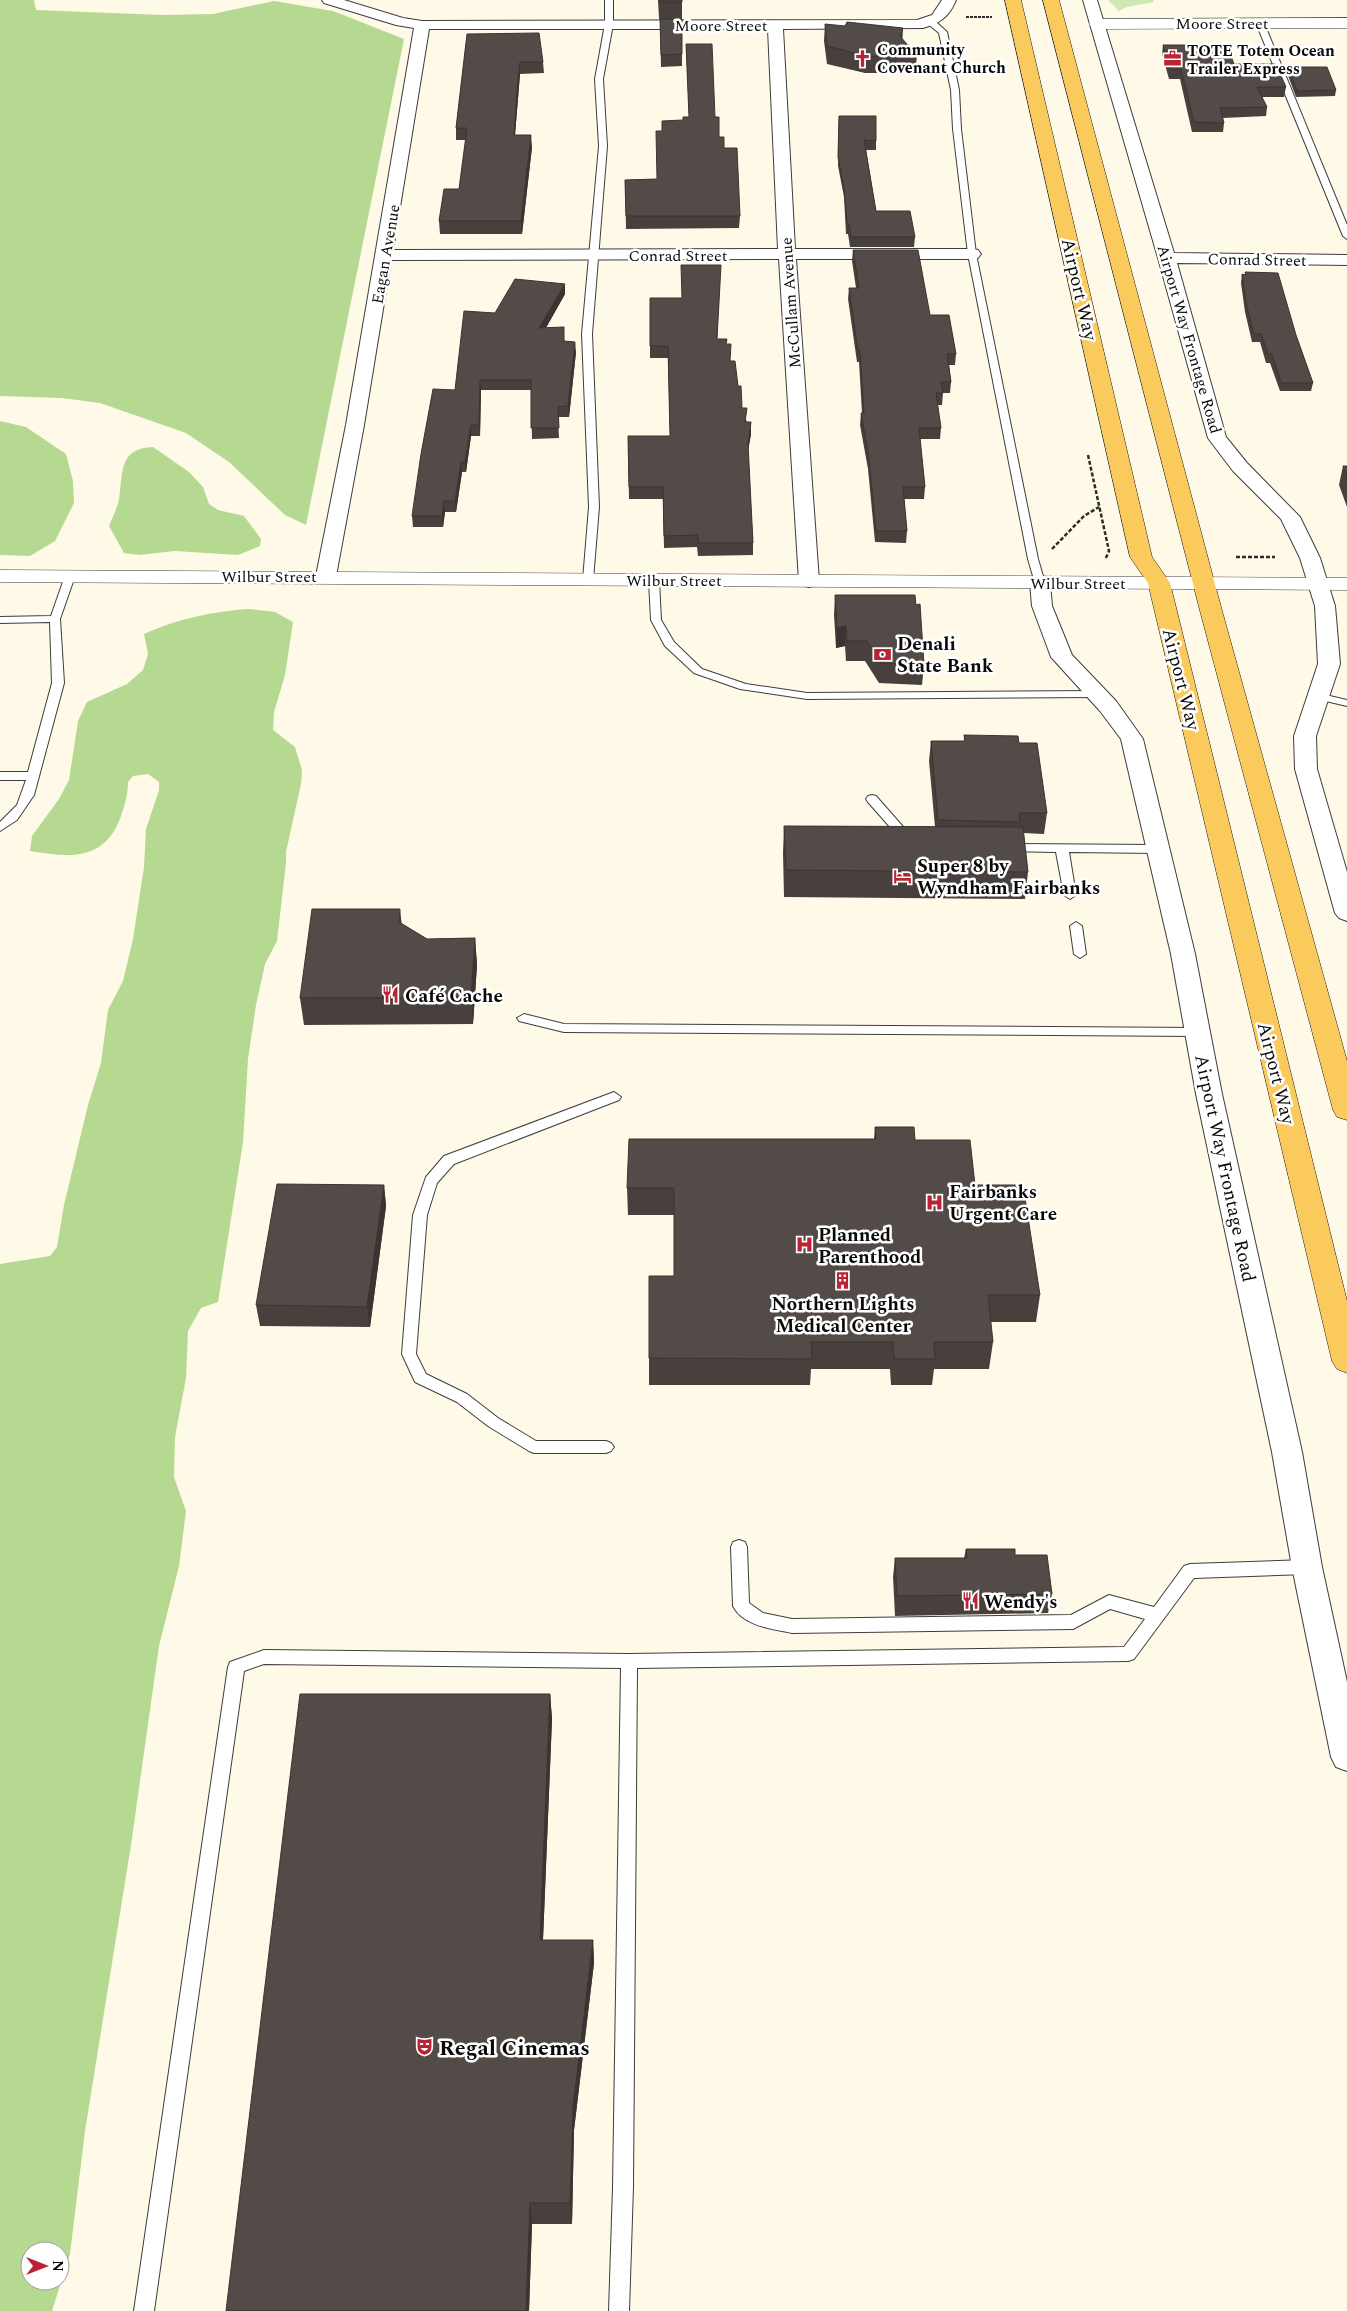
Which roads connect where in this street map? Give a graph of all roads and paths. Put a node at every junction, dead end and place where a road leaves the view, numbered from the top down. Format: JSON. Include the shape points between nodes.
{"nodes":[{"id":1,"x":329,"y":0,"type":"edge"},
{"id":2,"x":610,"y":0,"type":"edge"},
{"id":3,"x":949,"y":0,"type":"edge"},
{"id":4,"x":1013,"y":0,"type":"edge"},
{"id":5,"x":1051,"y":0,"type":"edge"},
{"id":6,"x":1090,"y":0,"type":"edge"},
{"id":7,"x":931,"y":22,"type":"junction"},
{"id":8,"x":1260,"y":23,"type":"junction"},
{"id":9,"x":1347,"y":23,"type":"edge"},
{"id":10,"x":609,"y":24,"type":"junction"},
{"id":11,"x":1097,"y":24,"type":"junction"},
{"id":12,"x":422,"y":25,"type":"junction"},
{"id":13,"x":774,"y":25,"type":"junction"},
{"id":14,"x":1347,"y":236,"type":"edge"},
{"id":15,"x":972,"y":254,"type":"junction"},
{"id":16,"x":385,"y":255,"type":"junction"},
{"id":17,"x":595,"y":255,"type":"junction"},
{"id":18,"x":787,"y":255,"type":"junction"},
{"id":19,"x":1167,"y":258,"type":"junction"},
{"id":20,"x":1347,"y":260,"type":"edge"},
{"id":21,"x":1100,"y":506,"type":"dead end"},
{"id":22,"x":1236,"y":557,"type":"dead end"},
{"id":23,"x":1275,"y":558,"type":"dead end"},
{"id":24,"x":0,"y":576,"type":"edge"},
{"id":25,"x":70,"y":576,"type":"junction"},
{"id":26,"x":326,"y":576,"type":"junction"},
{"id":27,"x":588,"y":580,"type":"junction"},
{"id":28,"x":654,"y":580,"type":"junction"},
{"id":29,"x":809,"y":581,"type":"junction"},
{"id":30,"x":1159,"y":583,"type":"junction"},
{"id":31,"x":1204,"y":584,"type":"junction"},
{"id":32,"x":1318,"y":584,"type":"junction"},
{"id":33,"x":1347,"y":584,"type":"edge"},
{"id":34,"x":1039,"y":586,"type":"junction"},
{"id":35,"x":55,"y":619,"type":"junction"},
{"id":36,"x":0,"y":620,"type":"edge"},
{"id":37,"x":1096,"y":694,"type":"junction"},
{"id":38,"x":1317,"y":696,"type":"junction"},
{"id":39,"x":1347,"y":703,"type":"edge"},
{"id":40,"x":0,"y":776,"type":"edge"},
{"id":41,"x":33,"y":776,"type":"junction"},
{"id":42,"x":872,"y":799,"type":"dead end"},
{"id":43,"x":0,"y":827,"type":"edge"},
{"id":44,"x":916,"y":842,"type":"edge"},
{"id":45,"x":992,"y":848,"type":"edge"},
{"id":46,"x":1062,"y":849,"type":"junction"},
{"id":47,"x":1158,"y":849,"type":"junction"},
{"id":48,"x":1070,"y":894,"type":"dead end"},
{"id":49,"x":1347,"y":912,"type":"edge"},
{"id":50,"x":1076,"y":926,"type":"dead end"},
{"id":51,"x":1080,"y":954,"type":"dead end"},
{"id":52,"x":524,"y":1018,"type":"dead end"},
{"id":53,"x":1197,"y":1032,"type":"junction"},
{"id":54,"x":614,"y":1097,"type":"dead end"},
{"id":55,"x":1347,"y":1110,"type":"edge"},
{"id":56,"x":1347,"y":1361,"type":"edge"},
{"id":57,"x":606,"y":1447,"type":"dead end"},
{"id":58,"x":739,"y":1547,"type":"dead end"},
{"id":59,"x":1307,"y":1567,"type":"junction"},
{"id":60,"x":1157,"y":1616,"type":"junction"},
{"id":61,"x":629,"y":1661,"type":"junction"},
{"id":62,"x":1347,"y":1757,"type":"edge"},
{"id":63,"x":144,"y":2311,"type":"edge"},
{"id":64,"x":619,"y":2311,"type":"edge"}],
"edges":[{"from":1,"to":12,"type":"street","via":[[401,22]]},
{"from":2,"to":10,"type":"lane"},
{"from":3,"to":7,"type":"street","via":[[939,17]]},
{"from":4,"to":30,"type":"main road","name":"Airport Way","via":[[1141,557]]},
{"from":5,"to":31,"type":"main road"},
{"from":6,"to":11,"type":"street","name":"Airport Way Frontage Road"},
{"from":7,"to":13,"type":"street","name":"Moore Street"},
{"from":7,"to":15,"type":"lane","via":[[943,32],[955,90]]},
{"from":8,"to":9,"type":"street","name":"Moore Street"},
{"from":8,"to":11,"type":"street","name":"Moore Street"},
{"from":8,"to":14,"type":"lane"},
{"from":10,"to":12,"type":"street","name":"Moore Street"},
{"from":10,"to":13,"type":"street","name":"Moore Street"},
{"from":10,"to":17,"type":"lane","via":[[599,79],[602,146]]},
{"from":11,"to":19,"type":"street","name":"Airport Way Frontage Road"},
{"from":12,"to":16,"type":"street","name":"Eagan Avenue"},
{"from":13,"to":18,"type":"street","name":"McCullam Avenue"},
{"from":15,"to":18,"type":"street","name":"Conrad Street"},
{"from":15,"to":34,"type":"lane"},
{"from":16,"to":17,"type":"street","name":"Conrad Street"},
{"from":16,"to":26,"type":"street","name":"Eagan Avenue"},
{"from":17,"to":18,"type":"street","name":"Conrad Street"},
{"from":17,"to":27,"type":"lane","via":[[587,334],[594,507]]},
{"from":18,"to":29,"type":"street","name":"McCullam Avenue"},
{"from":19,"to":20,"type":"street","name":"Conrad Street"},
{"from":19,"to":32,"type":"street","name":"Airport Way Frontage Road","via":[[1217,438],[1234,461],[1290,517],[1310,558]]},
{"from":21,"to":34,"type":"path","via":[[1084,516]]},
{"from":22,"to":23,"type":"path"},
{"from":24,"to":25,"type":"street","name":"Wilbur Street"},
{"from":25,"to":26,"type":"street","name":"Wilbur Street"},
{"from":25,"to":35,"type":"lane"},
{"from":26,"to":27,"type":"street","name":"Wilbur Street"},
{"from":27,"to":28,"type":"street","name":"Wilbur Street"},
{"from":28,"to":29,"type":"street","name":"Wilbur Street"},
{"from":28,"to":37,"type":"lane","via":[[656,620],[669,644],[698,671],[744,687],[807,696]]},
{"from":29,"to":34,"type":"street","name":"Wilbur Street"},
{"from":30,"to":31,"type":"street","name":"Wilbur Street"},
{"from":30,"to":34,"type":"street","name":"Wilbur Street"},
{"from":30,"to":56,"type":"main road","name":"Airport Way"},
{"from":31,"to":32,"type":"street","name":"Wilbur Street"},
{"from":31,"to":55,"type":"main road"},
{"from":32,"to":33,"type":"street","name":"Wilbur Street"},
{"from":32,"to":38,"type":"street","name":"Airport Way Frontage Road","via":[[1325,606],[1329,664]]},
{"from":34,"to":37,"type":"street","name":"Airport Way Frontage Road","via":[[1062,657]]},
{"from":35,"to":36,"type":"lane"},
{"from":35,"to":41,"type":"lane","via":[[58,683]]},
{"from":37,"to":47,"type":"street","name":"Airport Way Frontage Road","via":[[1132,739]]},
{"from":38,"to":39,"type":"lane"},
{"from":38,"to":49,"type":"street","name":"Airport Way Frontage Road","via":[[1305,736],[1306,769]]},
{"from":40,"to":41,"type":"lane"},
{"from":41,"to":43,"type":"lane","via":[[20,811]]},
{"from":42,"to":44,"type":"lane","via":[[907,840]]},
{"from":45,"to":46,"type":"lane"},
{"from":46,"to":47,"type":"lane"},
{"from":46,"to":48,"type":"lane"},
{"from":47,"to":53,"type":"street","name":"Airport Way Frontage Road","via":[[1183,954]]},
{"from":50,"to":51,"type":"lane"},
{"from":52,"to":53,"type":"lane","via":[[564,1028]]},
{"from":53,"to":59,"type":"street","name":"Airport Way Frontage Road","via":[[1287,1452]]},
{"from":54,"to":57,"type":"lane","via":[[449,1160],[431,1181],[420,1215],[410,1354],[420,1378],[462,1398],[534,1447]]},
{"from":58,"to":60,"type":"lane","via":[[741,1606],[759,1619],[792,1626],[1073,1622],[1109,1602]]},
{"from":59,"to":60,"type":"lane","via":[[1190,1571]]},
{"from":59,"to":62,"type":"street","name":"Airport Way Frontage Road"},
{"from":60,"to":61,"type":"lane","via":[[1128,1654]]},
{"from":61,"to":63,"type":"lane","via":[[264,1657],[236,1667]]},
{"from":61,"to":64,"type":"lane"}]}
